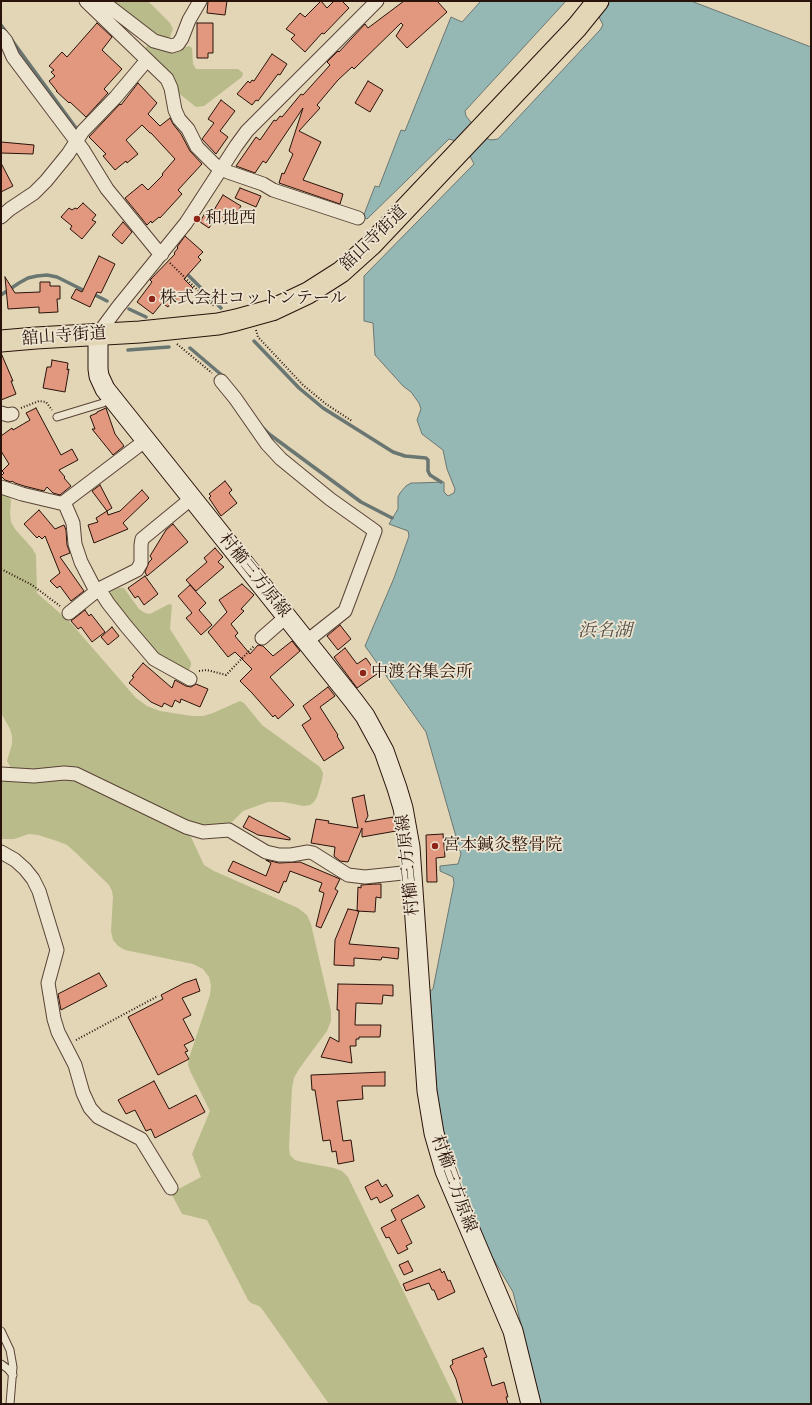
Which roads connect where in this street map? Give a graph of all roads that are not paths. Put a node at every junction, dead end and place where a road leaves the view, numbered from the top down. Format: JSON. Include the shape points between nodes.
{"nodes":[{"id":1,"x":86,"y":1,"type":"edge"},
{"id":2,"x":102,"y":1,"type":"edge"},
{"id":3,"x":200,"y":1,"type":"edge"},
{"id":4,"x":376,"y":1,"type":"edge"},
{"id":5,"x":595,"y":6,"type":"edge"},
{"id":6,"x":1,"y":34,"type":"edge"},
{"id":7,"x":6,"y":56,"type":"edge"},
{"id":8,"x":147,"y":60,"type":"junction"},
{"id":9,"x":76,"y":141,"type":"junction"},
{"id":10,"x":222,"y":168,"type":"junction"},
{"id":11,"x":2,"y":214,"type":"edge"},
{"id":12,"x":358,"y":218,"type":"dead end"},
{"id":13,"x":161,"y":254,"type":"junction"},
{"id":14,"x":98,"y":334,"type":"junction"},
{"id":15,"x":1,"y":341,"type":"edge"},
{"id":16,"x":221,"y":381,"type":"road end"},
{"id":17,"x":111,"y":396,"type":"junction"},
{"id":18,"x":57,"y":417,"type":"road end"},
{"id":19,"x":146,"y":440,"type":"junction"},
{"id":20,"x":1,"y":487,"type":"edge"},
{"id":21,"x":192,"y":498,"type":"junction"},
{"id":22,"x":64,"y":502,"type":"junction"},
{"id":23,"x":98,"y":590,"type":"junction"},
{"id":24,"x":69,"y":613,"type":"road end"},
{"id":25,"x":287,"y":616,"type":"junction"},
{"id":26,"x":262,"y":638,"type":"road end"},
{"id":27,"x":307,"y":642,"type":"junction"},
{"id":28,"x":190,"y":679,"type":"road end"},
{"id":29,"x":1,"y":774,"type":"edge"},
{"id":30,"x":1,"y":852,"type":"edge"},
{"id":31,"x":412,"y":872,"type":"junction"},
{"id":32,"x":171,"y":1188,"type":"dead end"},
{"id":33,"x":1,"y":1331,"type":"edge"},
{"id":34,"x":1,"y":1364,"type":"edge"},
{"id":35,"x":13,"y":1375,"type":"junction"},
{"id":36,"x":10,"y":1404,"type":"edge"},
{"id":37,"x":531,"y":1404,"type":"edge"}],
"edges":[{"from":1,"to":8,"type":"street"},
{"from":2,"to":3,"type":"street","via":[[154,41],[172,46],[178,44],[182,38]]},
{"from":4,"to":10,"type":"street","via":[[247,131]]},
{"from":5,"to":14,"type":"main road","name":"舘山寺街道","via":[[370,245],[341,272],[314,290],[290,302],[236,320],[200,327]]},
{"from":6,"to":7,"type":"street","via":[[6,40]]},
{"from":7,"to":9,"type":"street"},
{"from":8,"to":9,"type":"street"},
{"from":8,"to":10,"type":"street","via":[[167,79],[177,115],[197,147],[215,165]]},
{"from":9,"to":11,"type":"street","via":[[40,187]]},
{"from":9,"to":13,"type":"street","via":[[107,189]]},
{"from":10,"to":12,"type":"street","via":[[273,190]]},
{"from":10,"to":13,"type":"street","via":[[192,215]]},
{"from":13,"to":14,"type":"street"},
{"from":14,"to":15,"type":"main road","name":"舘山寺街道"},
{"from":14,"to":17,"type":"main road","name":"村櫛三方原線","via":[[99,376]]},
{"from":16,"to":27,"type":"street","via":[[274,452],[311,478],[330,499],[375,532],[344,611]]},
{"from":17,"to":18,"type":"lane","via":[[103,403]]},
{"from":17,"to":19,"type":"main road","name":"村櫛三方原線"},
{"from":19,"to":21,"type":"main road","name":"村櫛三方原線"},
{"from":19,"to":22,"type":"street"},
{"from":20,"to":22,"type":"street","via":[[55,503]]},
{"from":21,"to":23,"type":"street","via":[[142,539],[141,563],[137,570]]},
{"from":21,"to":25,"type":"main road","name":"村櫛三方原線"},
{"from":22,"to":23,"type":"street","via":[[73,523],[80,562]]},
{"from":23,"to":24,"type":"street"},
{"from":23,"to":28,"type":"street","via":[[154,659]]},
{"from":25,"to":26,"type":"street"},
{"from":25,"to":27,"type":"main road","name":"村櫛三方原線"},
{"from":27,"to":31,"type":"main road","name":"村櫛三方原線","via":[[365,716],[384,751],[403,808]]},
{"from":29,"to":31,"type":"street","via":[[76,774],[186,827],[203,832],[229,830],[266,852],[278,855],[314,853],[348,875],[365,877]]},
{"from":30,"to":32,"type":"street","via":[[24,869],[39,891],[57,950],[49,976],[48,990],[56,1026],[75,1065],[93,1113],[141,1138]]},
{"from":31,"to":37,"type":"main road","name":"村櫛三方原線","via":[[428,1094],[434,1133],[445,1171],[513,1331]]},
{"from":33,"to":35,"type":"lane","via":[[10,1350]]},
{"from":34,"to":35,"type":"lane"},
{"from":35,"to":36,"type":"lane"}]}
